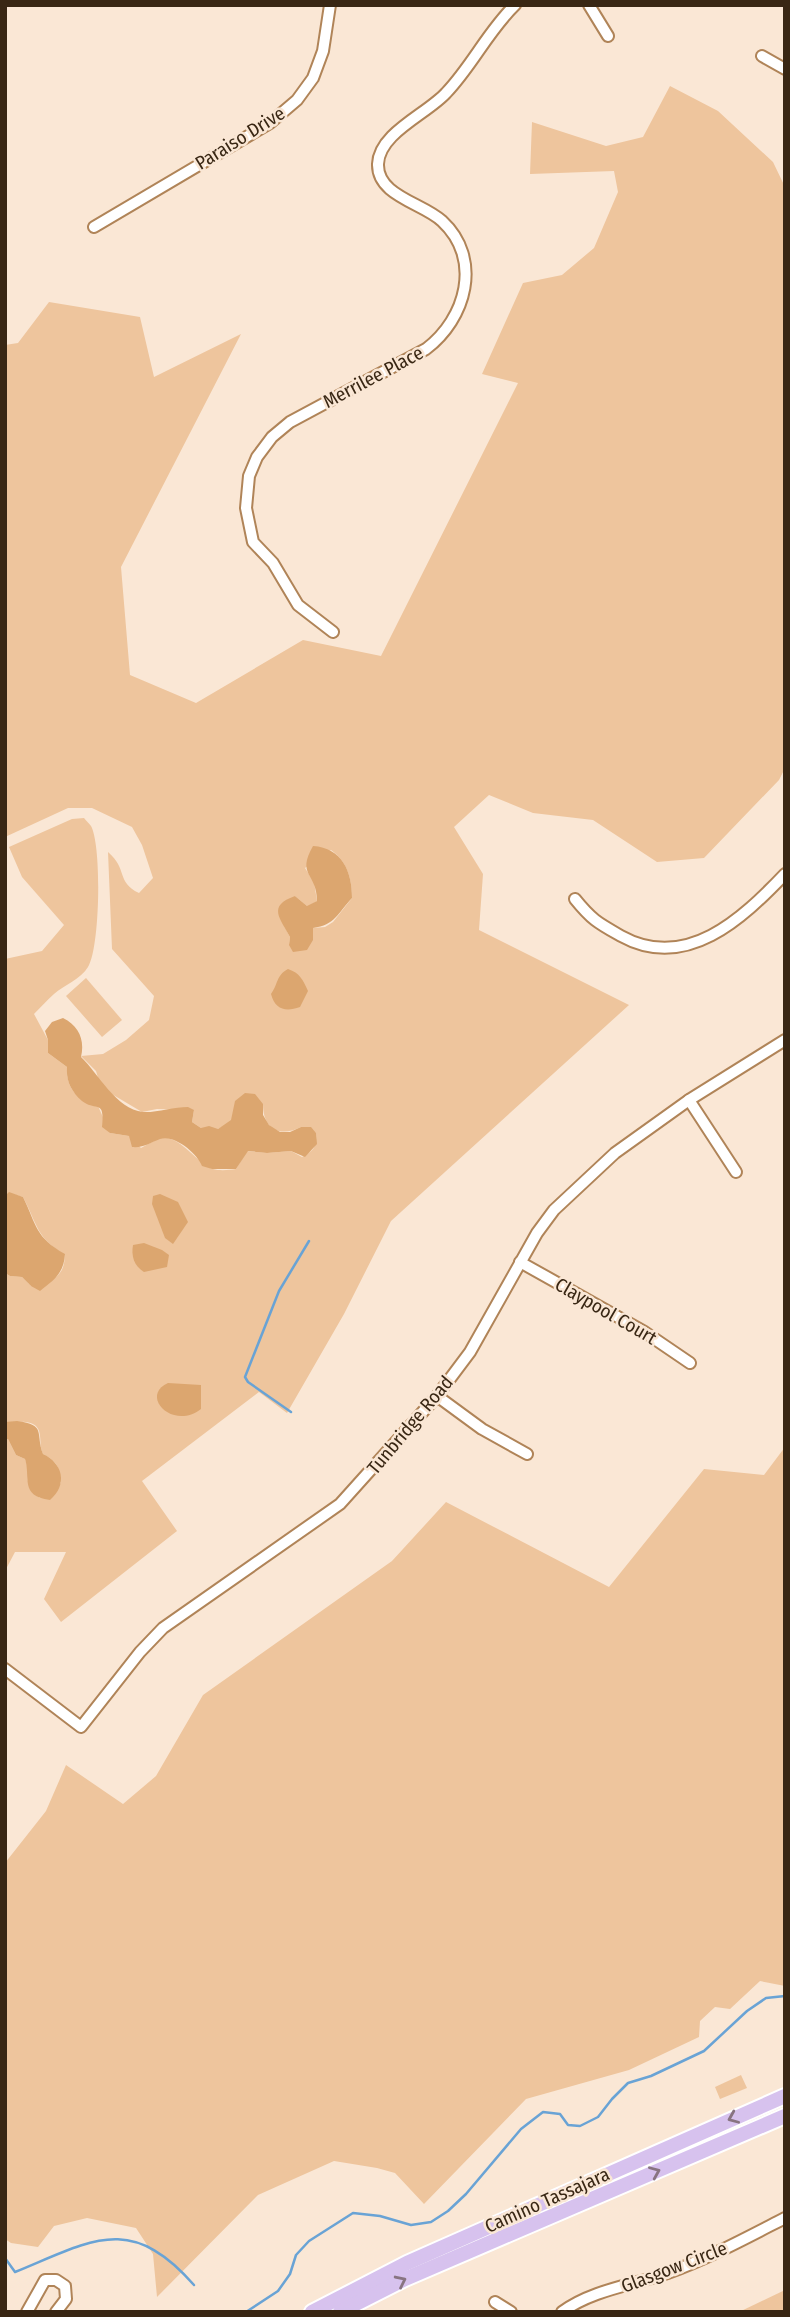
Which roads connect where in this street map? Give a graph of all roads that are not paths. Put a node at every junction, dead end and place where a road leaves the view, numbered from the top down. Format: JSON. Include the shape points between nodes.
{"nodes":[{"id":1,"x":330,"y":5,"type":"edge"},
{"id":2,"x":515,"y":5,"type":"edge"},
{"id":3,"x":589,"y":5,"type":"edge"},
{"id":4,"x":608,"y":36,"type":"dead end"},
{"id":5,"x":762,"y":56,"type":"dead end"},
{"id":6,"x":785,"y":69,"type":"edge"},
{"id":7,"x":94,"y":227,"type":"dead end"},
{"id":8,"x":333,"y":632,"type":"dead end"},
{"id":9,"x":785,"y":874,"type":"edge"},
{"id":10,"x":575,"y":899,"type":"dead end"},
{"id":11,"x":785,"y":1040,"type":"edge"},
{"id":12,"x":689,"y":1100,"type":"junction"},
{"id":13,"x":736,"y":1172,"type":"dead end"},
{"id":14,"x":520,"y":1262,"type":"junction"},
{"id":15,"x":690,"y":1363,"type":"dead end"},
{"id":16,"x":437,"y":1396,"type":"junction"},
{"id":17,"x":527,"y":1454,"type":"dead end"},
{"id":18,"x":5,"y":1669,"type":"edge"},
{"id":19,"x":785,"y":2096,"type":"edge"},
{"id":20,"x":785,"y":2116,"type":"edge"},
{"id":21,"x":785,"y":2218,"type":"edge"},
{"id":22,"x":495,"y":2302,"type":"dead end"},
{"id":23,"x":27,"y":2312,"type":"edge"},
{"id":24,"x":56,"y":2312,"type":"edge"},
{"id":25,"x":312,"y":2312,"type":"edge"},
{"id":26,"x":340,"y":2312,"type":"edge"},
{"id":27,"x":511,"y":2312,"type":"edge"},
{"id":28,"x":562,"y":2312,"type":"edge"}],
"edges":[{"from":1,"to":7,"type":"street","name":"Paraiso Drive","via":[[323,51],[313,78],[297,100],[270,123]]},
{"from":2,"to":8,"type":"street","name":"Merrilee Place","via":[[446,94],[389,138],[380,152],[383,181],[396,194],[443,221],[458,242],[466,266],[466,291],[455,319],[426,349],[290,422],[272,437],[249,476],[246,508],[253,542],[273,563],[298,605]]},
{"from":3,"to":4,"type":"street"},
{"from":5,"to":6,"type":"street"},
{"from":9,"to":10,"type":"street","via":[[731,924],[676,948],[631,941],[591,919]]},
{"from":11,"to":12,"type":"street","name":"Tunbridge Road"},
{"from":12,"to":13,"type":"street"},
{"from":12,"to":14,"type":"street","name":"Tunbridge Road","via":[[615,1153],[554,1210]]},
{"from":14,"to":15,"type":"street","name":"Claypool Court","via":[[643,1331]]},
{"from":14,"to":16,"type":"street","name":"Tunbridge Road","via":[[470,1352]]},
{"from":16,"to":17,"type":"street"},
{"from":16,"to":18,"type":"street","name":"Tunbridge Road","via":[[340,1504],[163,1628],[81,1727]]},
{"from":19,"to":25,"type":"main road","name":"Camino Tassajara","one_way":true,"via":[[407,2263]]},
{"from":26,"to":20,"type":"main road","name":"Camino Tassajara","one_way":true,"via":[[405,2279]]},
{"from":21,"to":28,"type":"street","name":"Glasgow Circle","via":[[708,2257],[588,2298]]},
{"from":22,"to":27,"type":"street"},
{"from":23,"to":24,"type":"street","via":[[45,2280],[56,2280],[65,2286],[66,2299]]}]}
